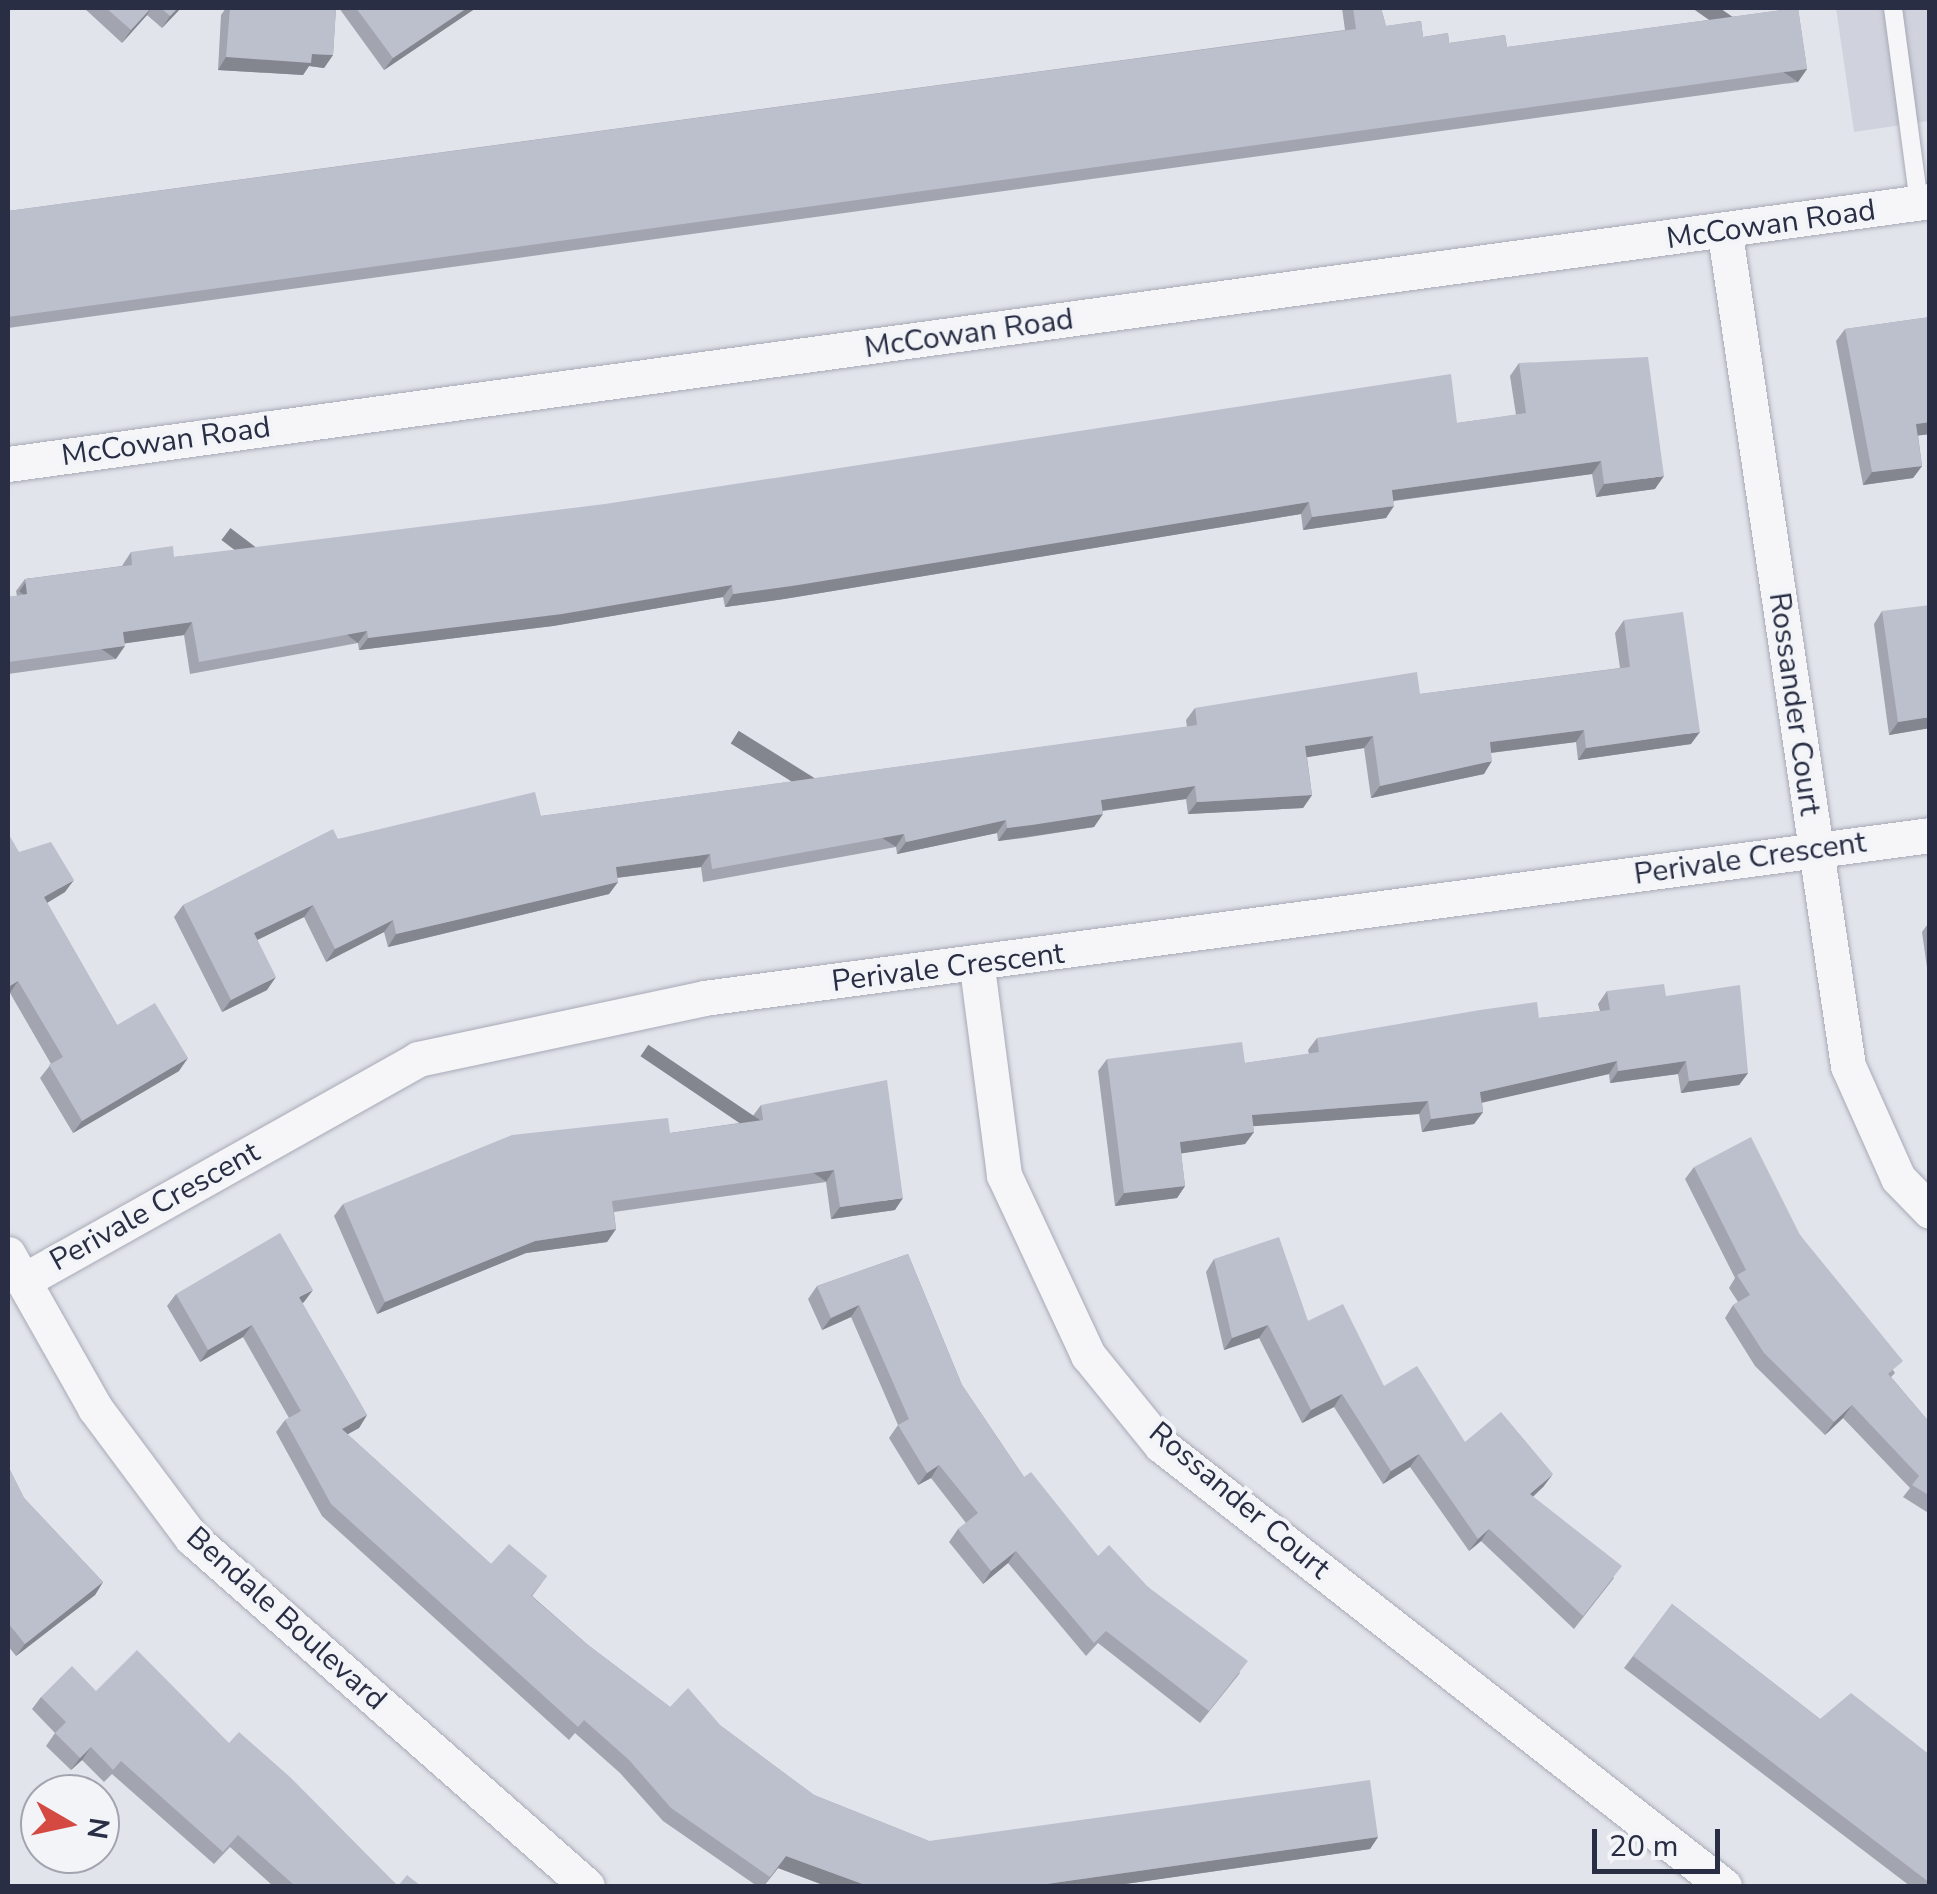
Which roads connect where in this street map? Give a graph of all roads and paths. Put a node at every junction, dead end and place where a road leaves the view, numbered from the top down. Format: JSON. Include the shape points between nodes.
{"nodes":[{"id":1,"x":1893,"y":8,"type":"edge"},
{"id":2,"x":1924,"y":202,"type":"edge"},
{"id":3,"x":1725,"y":234,"type":"junction"},
{"id":4,"x":8,"y":464,"type":"edge"},
{"id":5,"x":1930,"y":835,"type":"edge"},
{"id":6,"x":1816,"y":850,"type":"junction"},
{"id":7,"x":978,"y":967,"type":"junction"},
{"id":8,"x":1930,"y":1211,"type":"edge"},
{"id":9,"x":16,"y":1268,"type":"edge"},
{"id":10,"x":587,"y":1886,"type":"edge"},
{"id":11,"x":1724,"y":1886,"type":"edge"}],
"edges":[{"from":1,"to":2,"type":"lane"},
{"from":2,"to":3,"type":"street","name":"McCowan Road"},
{"from":3,"to":4,"type":"street","name":"McCowan Road"},
{"from":3,"to":6,"type":"street","name":"Rossander Court"},
{"from":5,"to":6,"type":"street","name":"Perivale Crescent"},
{"from":6,"to":7,"type":"street","name":"Perivale Crescent"},
{"from":6,"to":8,"type":"street","name":"Rossander Court","via":[[1848,1066],[1898,1178]]},
{"from":7,"to":9,"type":"street","name":"Perivale Crescent","via":[[704,998],[418,1059]]},
{"from":7,"to":11,"type":"street","name":"Rossander Court","via":[[1004,1174],[1088,1355],[1161,1444]]},
{"from":9,"to":10,"type":"street","name":"Bendale Boulevard","via":[[94,1408],[192,1538]]}]}
